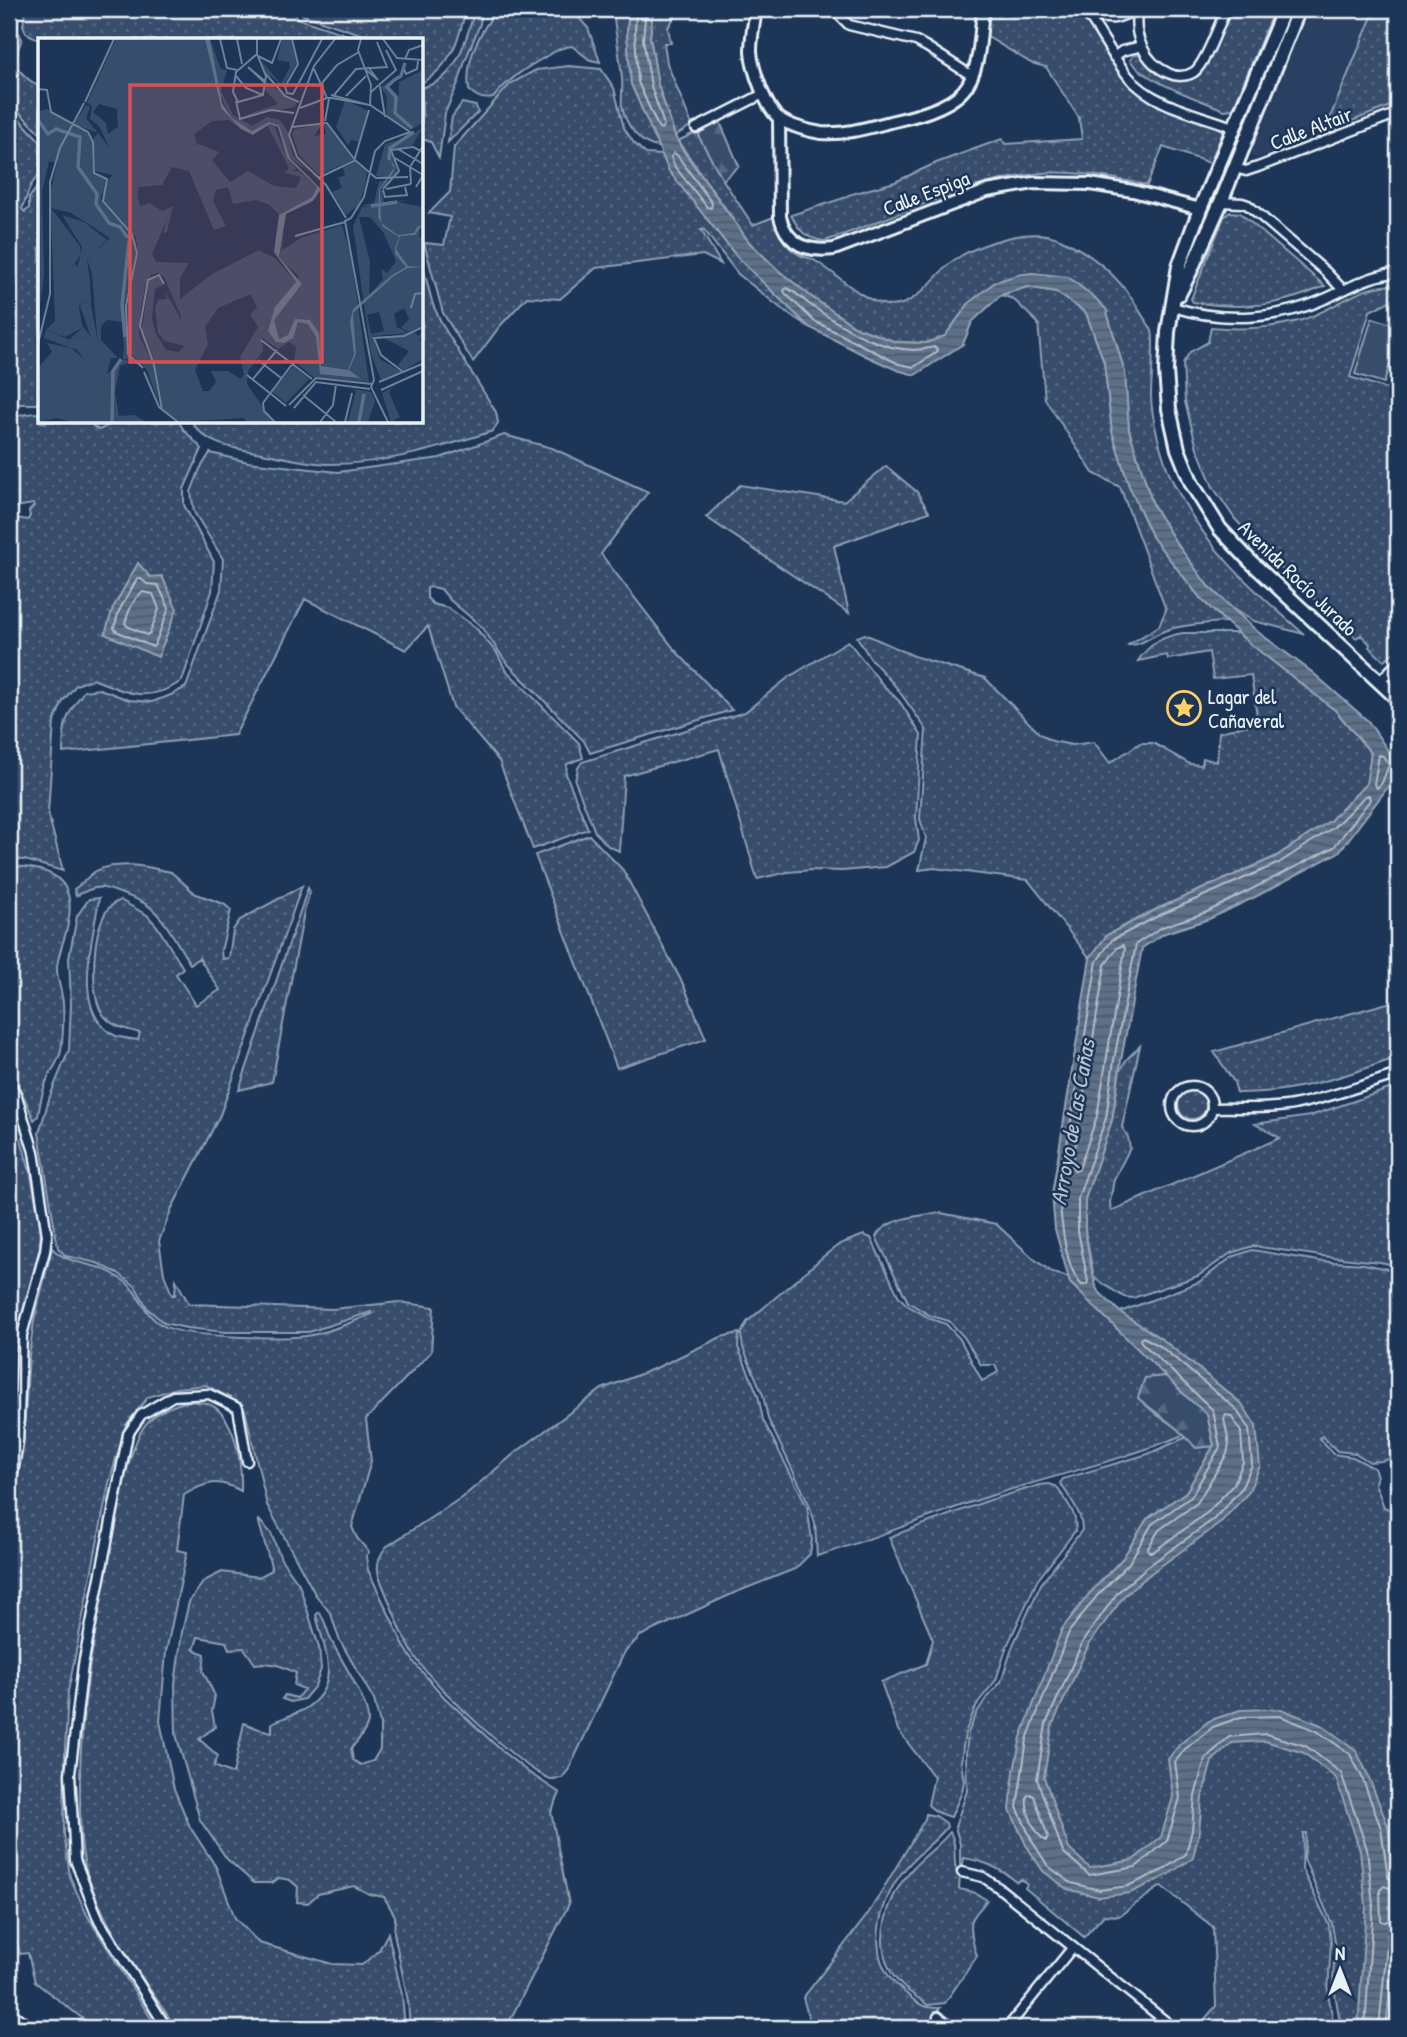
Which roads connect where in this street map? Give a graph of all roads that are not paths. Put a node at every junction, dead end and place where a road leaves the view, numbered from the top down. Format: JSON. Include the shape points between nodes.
{"nodes":[{"id":1,"x":756,"y":9,"type":"edge"},
{"id":2,"x":833,"y":9,"type":"edge"},
{"id":3,"x":983,"y":9,"type":"edge"},
{"id":4,"x":1138,"y":9,"type":"edge"},
{"id":5,"x":1226,"y":9,"type":"edge"},
{"id":6,"x":1284,"y":9,"type":"edge"},
{"id":7,"x":1300,"y":9,"type":"edge"},
{"id":8,"x":1085,"y":11,"type":"edge"},
{"id":9,"x":1110,"y":20,"type":"junction"},
{"id":10,"x":1099,"y":32,"type":"junction"},
{"id":11,"x":1142,"y":46,"type":"junction"},
{"id":12,"x":1114,"y":57,"type":"junction"},
{"id":13,"x":972,"y":76,"type":"junction"},
{"id":14,"x":763,"y":94,"type":"junction"},
{"id":15,"x":1398,"y":113,"type":"edge"},
{"id":16,"x":779,"y":118,"type":"junction"},
{"id":17,"x":696,"y":128,"type":"dead end"},
{"id":18,"x":1235,"y":128,"type":"junction"},
{"id":19,"x":1235,"y":167,"type":"junction"},
{"id":20,"x":1221,"y":202,"type":"junction"},
{"id":21,"x":1200,"y":209,"type":"junction"},
{"id":22,"x":1398,"y":273,"type":"edge"},
{"id":23,"x":1182,"y":286,"type":"junction"},
{"id":24,"x":1343,"y":289,"type":"junction"},
{"id":25,"x":1173,"y":307,"type":"junction"},
{"id":26,"x":1398,"y":662,"type":"edge"},
{"id":27,"x":1380,"y":681,"type":"junction"},
{"id":28,"x":1398,"y":699,"type":"edge"},
{"id":29,"x":1398,"y":1074,"type":"edge"},
{"id":30,"x":9,"y":1083,"type":"edge"},
{"id":31,"x":1212,"y":1108,"type":"junction"},
{"id":32,"x":247,"y":1461,"type":"dead end"},
{"id":33,"x":9,"y":1499,"type":"edge"},
{"id":34,"x":962,"y":1872,"type":"dead end"},
{"id":35,"x":1073,"y":1947,"type":"junction"},
{"id":36,"x":9,"y":2011,"type":"edge"},
{"id":37,"x":938,"y":2017,"type":"dead end"},
{"id":38,"x":31,"y":2028,"type":"edge"},
{"id":39,"x":165,"y":2028,"type":"edge"},
{"id":40,"x":953,"y":2028,"type":"edge"},
{"id":41,"x":1007,"y":2028,"type":"edge"},
{"id":42,"x":1174,"y":2028,"type":"edge"}],
"edges":[{"from":1,"to":14,"type":"street","via":[[751,54]]},
{"from":2,"to":13,"type":"street","via":[[849,25],[916,41]]},
{"from":3,"to":13,"type":"street"},
{"from":4,"to":9,"type":"street"},
{"from":4,"to":11,"type":"street"},
{"from":5,"to":11,"type":"street","via":[[1208,51],[1187,76],[1161,70]]},
{"from":6,"to":18,"type":"main road"},
{"from":7,"to":19,"type":"main road","name":"Avenida Rocío Jurado"},
{"from":8,"to":9,"type":"street"},
{"from":8,"to":10,"type":"street"},
{"from":9,"to":10,"type":"street"},
{"from":10,"to":12,"type":"street"},
{"from":11,"to":12,"type":"street"},
{"from":12,"to":18,"type":"street","via":[[1147,93]]},
{"from":13,"to":16,"type":"street","via":[[964,90],[943,106],[846,132],[820,133]]},
{"from":14,"to":16,"type":"street"},
{"from":14,"to":17,"type":"street"},
{"from":15,"to":19,"type":"street","name":"Calle Altair","via":[[1246,171]]},
{"from":16,"to":21,"type":"street","name":"Calle Espiga","via":[[783,228],[792,240],[819,251],[987,191],[1034,183],[1090,184]]},
{"from":18,"to":21,"type":"main road"},
{"from":19,"to":20,"type":"main road","name":"Avenida Rocío Jurado"},
{"from":20,"to":23,"type":"main road","name":"Avenida Rocío Jurado"},
{"from":20,"to":24,"type":"street","via":[[1248,205]]},
{"from":21,"to":23,"type":"main road","name":"Avenida Rocío Jurado","via":[[1202,222]]},
{"from":21,"to":25,"type":"main road","name":"Avenida Rocío Jurado","via":[[1179,266]]},
{"from":22,"to":24,"type":"street","via":[[1378,275]]},
{"from":23,"to":25,"type":"main road","name":"Avenida Rocío Jurado"},
{"from":24,"to":25,"type":"street","via":[[1305,307],[1267,316],[1227,318]]},
{"from":25,"to":27,"type":"main road","name":"Avenida Rocío Jurado","via":[[1166,371],[1169,409],[1192,484],[1220,529],[1250,561]]},
{"from":26,"to":27,"type":"street"},
{"from":27,"to":28,"type":"main road","name":"Avenida Rocío Jurado"},
{"from":29,"to":31,"type":"street","via":[[1292,1105]]},
{"from":30,"to":33,"type":"street","via":[[34,1152],[47,1235],[22,1335],[18,1442]]},
{"from":31,"to":31,"type":"street","via":[[1210,1097],[1191,1086],[1173,1098],[1172,1109],[1186,1125],[1198,1125]]},
{"from":32,"to":39,"type":"street","via":[[238,1408],[209,1394],[173,1396],[141,1415],[128,1434],[83,1665],[70,1774],[75,1860],[99,1921]]},
{"from":34,"to":35,"type":"street","via":[[983,1877]]},
{"from":35,"to":41,"type":"street"},
{"from":35,"to":42,"type":"street"},
{"from":36,"to":38,"type":"street"},
{"from":37,"to":40,"type":"street"}]}
